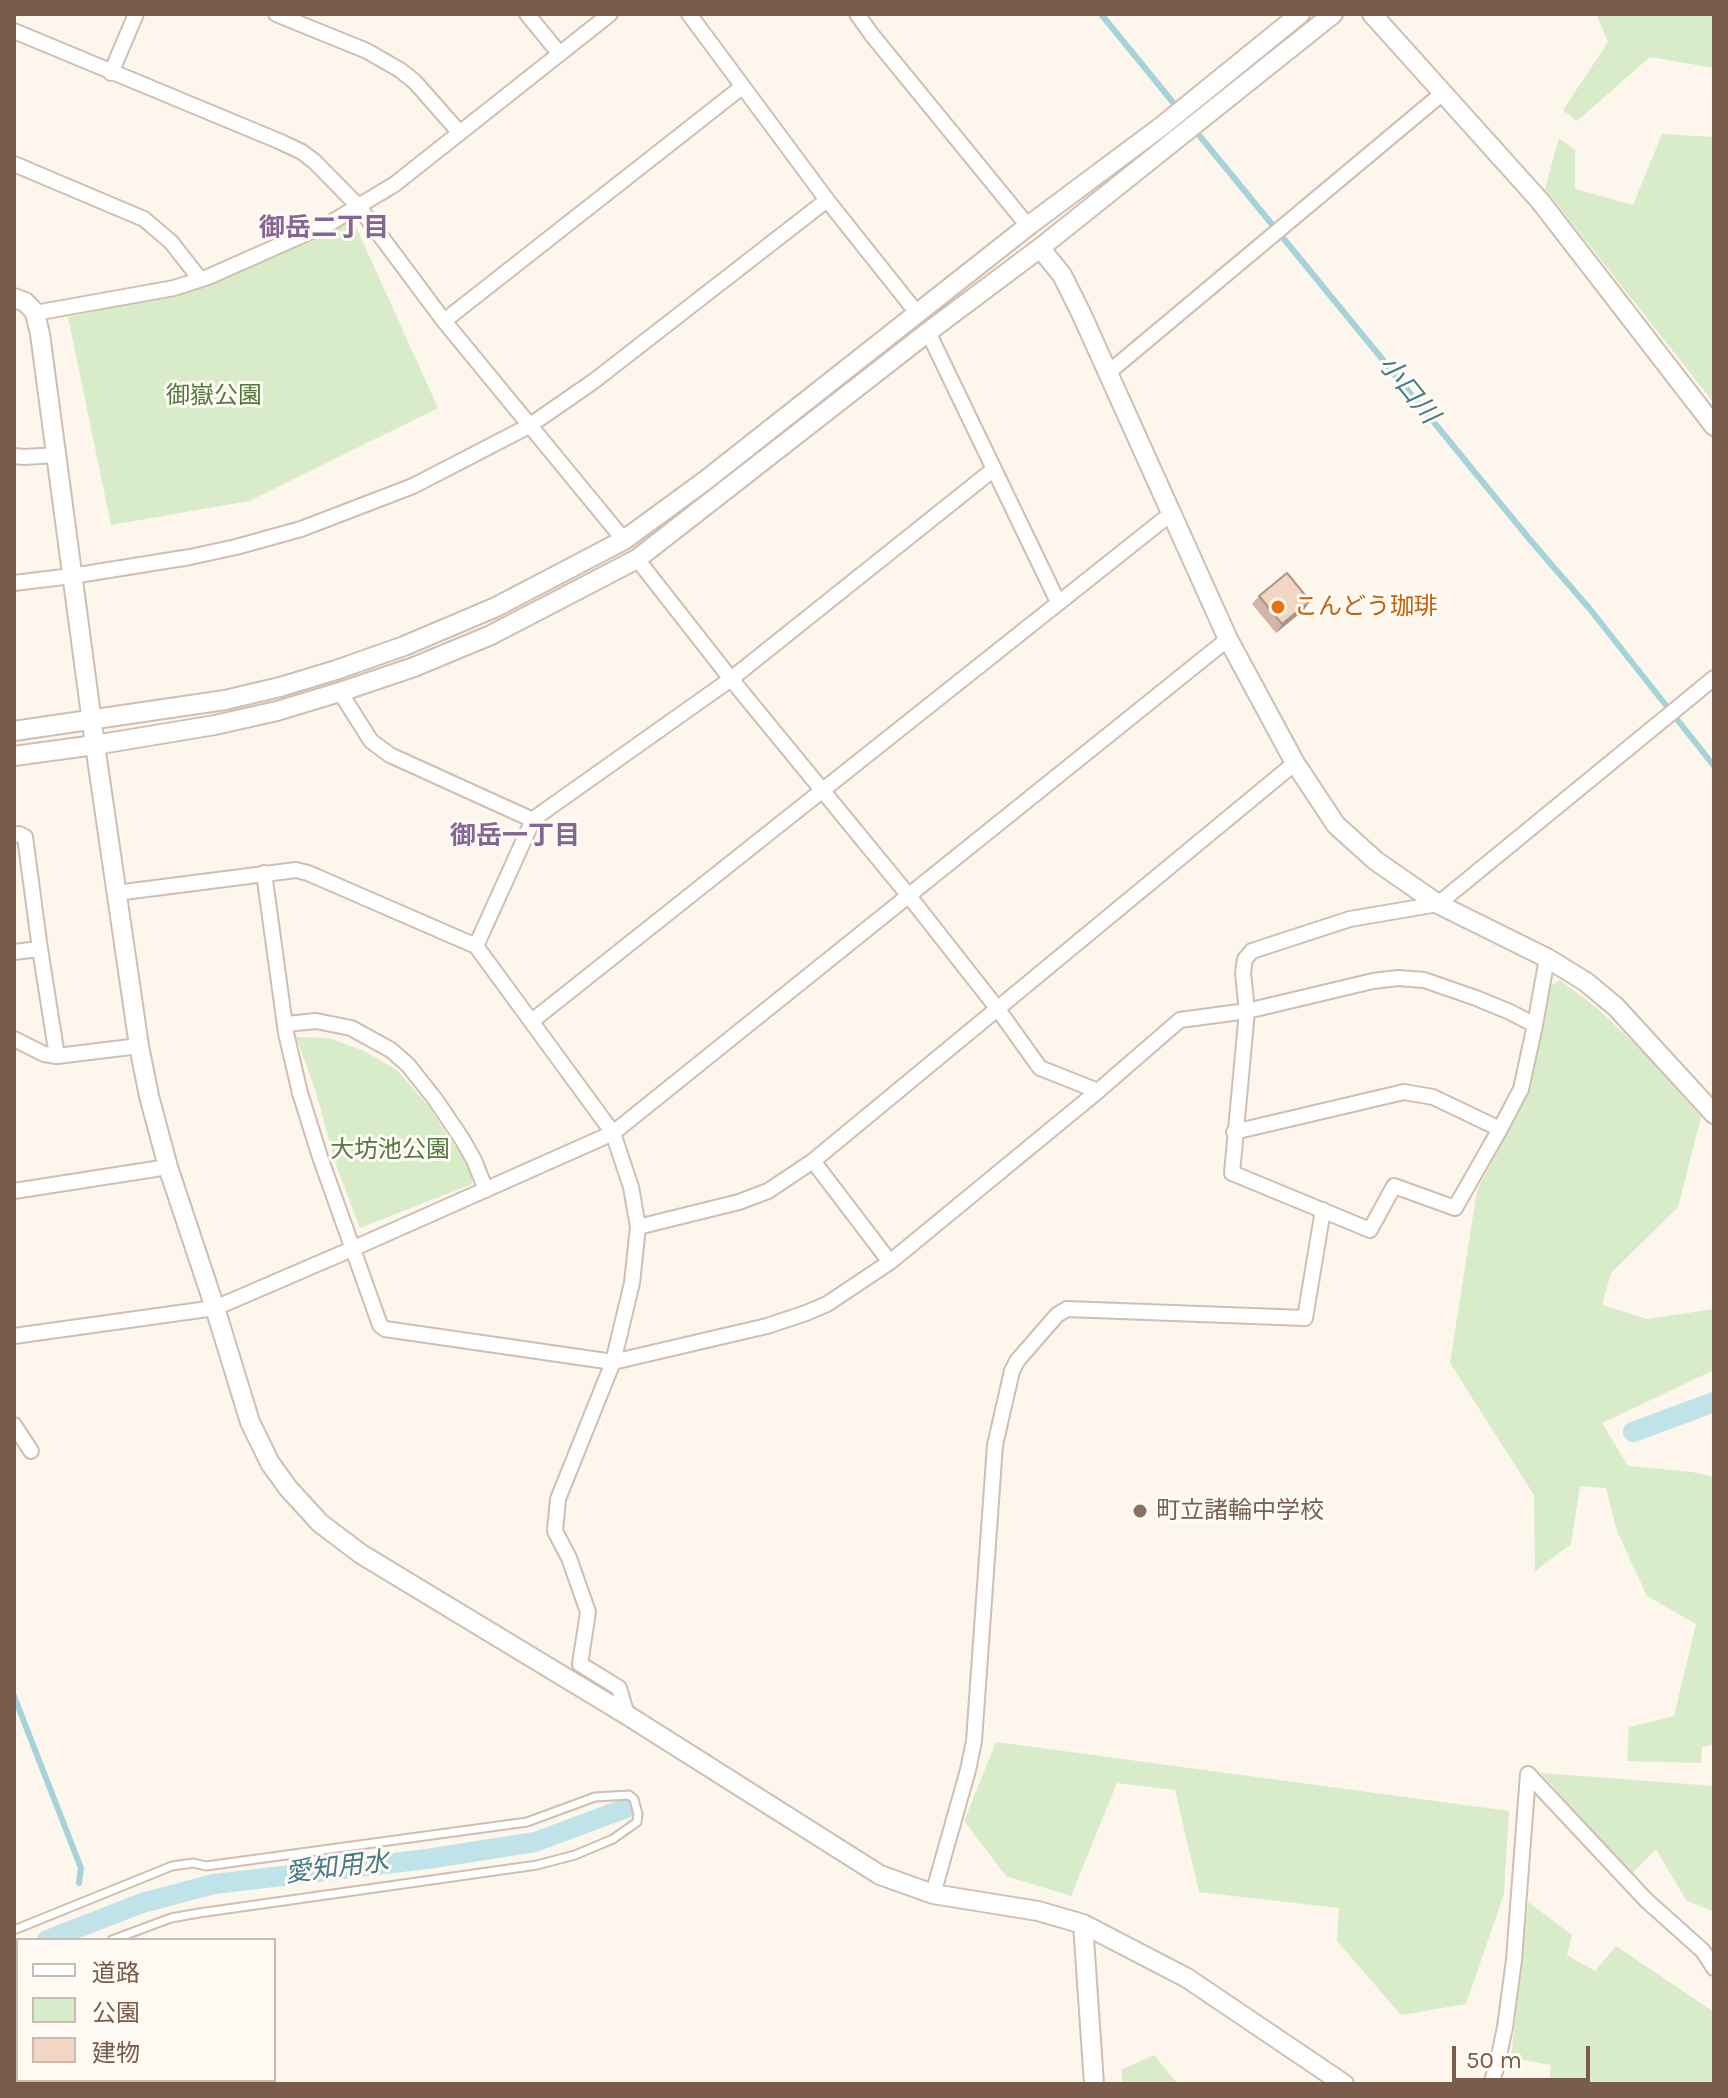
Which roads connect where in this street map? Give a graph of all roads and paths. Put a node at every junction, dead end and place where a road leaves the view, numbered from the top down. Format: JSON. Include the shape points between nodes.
{"nodes":[{"id":1,"x":136,"y":14,"type":"edge"},
{"id":2,"x":276,"y":14,"type":"edge"},
{"id":3,"x":527,"y":14,"type":"edge"},
{"id":4,"x":610,"y":14,"type":"edge"},
{"id":5,"x":689,"y":14,"type":"edge"},
{"id":6,"x":857,"y":14,"type":"edge"},
{"id":7,"x":1300,"y":14,"type":"edge"},
{"id":8,"x":1333,"y":14,"type":"edge"},
{"id":9,"x":1372,"y":14,"type":"edge"},
{"id":10,"x":14,"y":31,"type":"edge"},
{"id":11,"x":559,"y":53,"type":"junction"},
{"id":12,"x":111,"y":73,"type":"junction"},
{"id":13,"x":742,"y":87,"type":"junction"},
{"id":14,"x":1444,"y":92,"type":"junction"},
{"id":15,"x":459,"y":132,"type":"junction"},
{"id":16,"x":14,"y":164,"type":"edge"},
{"id":17,"x":827,"y":200,"type":"junction"},
{"id":18,"x":359,"y":207,"type":"junction"},
{"id":19,"x":1028,"y":226,"type":"junction"},
{"id":20,"x":1040,"y":248,"type":"junction"},
{"id":21,"x":200,"y":279,"type":"junction"},
{"id":22,"x":14,"y":298,"type":"edge"},
{"id":23,"x":35,"y":313,"type":"junction"},
{"id":24,"x":917,"y":313,"type":"junction"},
{"id":25,"x":444,"y":321,"type":"junction"},
{"id":26,"x":928,"y":332,"type":"junction"},
{"id":27,"x":1109,"y":372,"type":"junction"},
{"id":28,"x":529,"y":426,"type":"junction"},
{"id":29,"x":1714,"y":426,"type":"edge"},
{"id":30,"x":57,"y":455,"type":"junction"},
{"id":31,"x":14,"y":456,"type":"edge"},
{"id":32,"x":994,"y":469,"type":"junction"},
{"id":33,"x":1173,"y":512,"type":"junction"},
{"id":34,"x":624,"y":540,"type":"junction"},
{"id":35,"x":637,"y":559,"type":"junction"},
{"id":36,"x":72,"y":576,"type":"junction"},
{"id":37,"x":14,"y":583,"type":"edge"},
{"id":38,"x":1058,"y":602,"type":"junction"},
{"id":39,"x":1228,"y":639,"type":"junction"},
{"id":40,"x":1714,"y":678,"type":"edge"},
{"id":41,"x":731,"y":679,"type":"junction"},
{"id":42,"x":340,"y":692,"type":"junction"},
{"id":43,"x":91,"y":721,"type":"junction"},
{"id":44,"x":14,"y":731,"type":"edge"},
{"id":45,"x":95,"y":745,"type":"junction"},
{"id":46,"x":14,"y":756,"type":"edge"},
{"id":47,"x":1295,"y":763,"type":"junction"},
{"id":48,"x":823,"y":791,"type":"junction"},
{"id":49,"x":533,"y":820,"type":"junction"},
{"id":50,"x":14,"y":835,"type":"edge"},
{"id":51,"x":264,"y":873,"type":"junction"},
{"id":52,"x":116,"y":893,"type":"junction"},
{"id":53,"x":909,"y":896,"type":"junction"},
{"id":54,"x":1438,"y":904,"type":"junction"},
{"id":55,"x":476,"y":946,"type":"junction"},
{"id":56,"x":40,"y":949,"type":"junction"},
{"id":57,"x":14,"y":952,"type":"edge"},
{"id":58,"x":1547,"y":958,"type":"junction"},
{"id":59,"x":997,"y":1008,"type":"junction"},
{"id":60,"x":1247,"y":1011,"type":"junction"},
{"id":61,"x":532,"y":1021,"type":"junction"},
{"id":62,"x":286,"y":1024,"type":"junction"},
{"id":63,"x":1535,"y":1025,"type":"junction"},
{"id":64,"x":14,"y":1039,"type":"edge"},
{"id":65,"x":139,"y":1046,"type":"junction"},
{"id":66,"x":57,"y":1056,"type":"junction"},
{"id":67,"x":1098,"y":1091,"type":"junction"},
{"id":68,"x":1714,"y":1114,"type":"edge"},
{"id":69,"x":1500,"y":1129,"type":"junction"},
{"id":70,"x":1234,"y":1132,"type":"junction"},
{"id":71,"x":613,"y":1133,"type":"junction"},
{"id":72,"x":813,"y":1161,"type":"junction"},
{"id":73,"x":168,"y":1167,"type":"junction"},
{"id":74,"x":486,"y":1190,"type":"junction"},
{"id":75,"x":14,"y":1191,"type":"edge"},
{"id":76,"x":1323,"y":1210,"type":"junction"},
{"id":77,"x":638,"y":1227,"type":"junction"},
{"id":78,"x":352,"y":1249,"type":"junction"},
{"id":79,"x":890,"y":1262,"type":"junction"},
{"id":80,"x":215,"y":1308,"type":"junction"},
{"id":81,"x":14,"y":1336,"type":"edge"},
{"id":82,"x":613,"y":1362,"type":"junction"},
{"id":83,"x":14,"y":1425,"type":"edge"},
{"id":84,"x":31,"y":1451,"type":"dead end"},
{"id":85,"x":627,"y":1715,"type":"junction"},
{"id":86,"x":933,"y":1894,"type":"junction"},
{"id":87,"x":1083,"y":1924,"type":"junction"},
{"id":88,"x":14,"y":1930,"type":"edge"},
{"id":89,"x":117,"y":1938,"type":"edge"},
{"id":90,"x":1714,"y":1968,"type":"edge"},
{"id":91,"x":1094,"y":2084,"type":"edge"},
{"id":92,"x":1344,"y":2084,"type":"edge"},
{"id":93,"x":1491,"y":2084,"type":"edge"}],
"edges":[{"from":1,"to":12,"type":"street"},
{"from":2,"to":15,"type":"street","via":[[400,70]]},
{"from":3,"to":11,"type":"street"},
{"from":4,"to":11,"type":"street"},
{"from":5,"to":13,"type":"street"},
{"from":6,"to":19,"type":"street"},
{"from":7,"to":19,"type":"street"},
{"from":8,"to":20,"type":"street"},
{"from":9,"to":14,"type":"street"},
{"from":10,"to":12,"type":"street"},
{"from":11,"to":15,"type":"street"},
{"from":12,"to":18,"type":"street","via":[[302,152]]},
{"from":13,"to":17,"type":"street"},
{"from":13,"to":25,"type":"street"},
{"from":14,"to":27,"type":"street"},
{"from":14,"to":29,"type":"street","via":[[1540,201]]},
{"from":15,"to":18,"type":"street"},
{"from":16,"to":21,"type":"street","via":[[144,219],[171,242]]},
{"from":17,"to":24,"type":"street"},
{"from":17,"to":28,"type":"street"},
{"from":18,"to":21,"type":"street"},
{"from":18,"to":25,"type":"street"},
{"from":19,"to":24,"type":"street"},
{"from":20,"to":26,"type":"street"},
{"from":20,"to":27,"type":"street","via":[[1062,275]]},
{"from":21,"to":23,"type":"street"},
{"from":22,"to":23,"type":"street"},
{"from":23,"to":30,"type":"street"},
{"from":24,"to":34,"type":"street"},
{"from":25,"to":28,"type":"street"},
{"from":26,"to":32,"type":"street"},
{"from":26,"to":35,"type":"street"},
{"from":27,"to":33,"type":"street"},
{"from":28,"to":34,"type":"street"},
{"from":28,"to":36,"type":"street","via":[[413,486],[301,529],[190,557]]},
{"from":30,"to":31,"type":"street"},
{"from":30,"to":36,"type":"street"},
{"from":32,"to":38,"type":"street"},
{"from":32,"to":41,"type":"street"},
{"from":33,"to":38,"type":"street"},
{"from":33,"to":39,"type":"street"},
{"from":34,"to":43,"type":"street","via":[[496,607],[336,670],[225,700]]},
{"from":35,"to":41,"type":"street"},
{"from":35,"to":42,"type":"street","via":[[491,635]]},
{"from":36,"to":37,"type":"street"},
{"from":36,"to":43,"type":"street"},
{"from":38,"to":48,"type":"street"},
{"from":39,"to":47,"type":"street"},
{"from":39,"to":53,"type":"street"},
{"from":40,"to":54,"type":"street"},
{"from":41,"to":48,"type":"street"},
{"from":41,"to":49,"type":"street"},
{"from":42,"to":45,"type":"street","via":[[215,725]]},
{"from":42,"to":49,"type":"street","via":[[371,741],[390,755]]},
{"from":43,"to":44,"type":"street"},
{"from":43,"to":45,"type":"street"},
{"from":45,"to":46,"type":"street"},
{"from":45,"to":52,"type":"street"},
{"from":47,"to":54,"type":"street","via":[[1336,825]]},
{"from":47,"to":59,"type":"street"},
{"from":48,"to":53,"type":"street"},
{"from":48,"to":61,"type":"street"},
{"from":49,"to":55,"type":"street"},
{"from":50,"to":56,"type":"street","via":[[25,837]]},
{"from":51,"to":52,"type":"street"},
{"from":51,"to":55,"type":"street","via":[[308,873]]},
{"from":51,"to":62,"type":"street"},
{"from":52,"to":65,"type":"street"},
{"from":53,"to":59,"type":"street"},
{"from":53,"to":71,"type":"street"},
{"from":54,"to":58,"type":"street"},
{"from":54,"to":60,"type":"street","via":[[1350,919],[1252,951],[1243,973]]},
{"from":55,"to":61,"type":"street"},
{"from":56,"to":57,"type":"street"},
{"from":56,"to":66,"type":"street"},
{"from":58,"to":63,"type":"street"},
{"from":58,"to":68,"type":"street","via":[[1616,1007]]},
{"from":59,"to":67,"type":"street","via":[[1040,1068]]},
{"from":59,"to":72,"type":"street"},
{"from":60,"to":63,"type":"street","via":[[1398,978],[1424,980]]},
{"from":60,"to":67,"type":"street","via":[[1180,1020]]},
{"from":60,"to":70,"type":"street"},
{"from":61,"to":71,"type":"street"},
{"from":62,"to":74,"type":"street","via":[[316,1021],[351,1028],[391,1050],[435,1099],[474,1160]]},
{"from":62,"to":78,"type":"street","via":[[300,1093]]},
{"from":63,"to":69,"type":"street","via":[[1521,1089]]},
{"from":64,"to":66,"type":"street"},
{"from":65,"to":66,"type":"street"},
{"from":65,"to":73,"type":"street"},
{"from":67,"to":79,"type":"street"},
{"from":69,"to":70,"type":"street","via":[[1433,1097],[1404,1092]]},
{"from":69,"to":76,"type":"street","via":[[1455,1208],[1394,1186],[1370,1230]]},
{"from":70,"to":76,"type":"street","via":[[1232,1173]]},
{"from":71,"to":74,"type":"street"},
{"from":71,"to":77,"type":"street"},
{"from":72,"to":77,"type":"street","via":[[768,1191],[739,1202]]},
{"from":72,"to":79,"type":"street"},
{"from":73,"to":75,"type":"street"},
{"from":73,"to":80,"type":"street"},
{"from":74,"to":78,"type":"street"},
{"from":76,"to":86,"type":"street","via":[[1305,1318],[1067,1309],[1017,1361],[995,1445],[974,1741]]},
{"from":77,"to":82,"type":"street","via":[[632,1283]]},
{"from":78,"to":80,"type":"street"},
{"from":78,"to":82,"type":"street","via":[[385,1329]]},
{"from":79,"to":82,"type":"street","via":[[827,1304],[784,1321]]},
{"from":80,"to":81,"type":"street"},
{"from":80,"to":85,"type":"street","via":[[257,1437],[283,1481],[314,1516],[361,1554]]},
{"from":82,"to":85,"type":"street","via":[[558,1499],[555,1531],[588,1612],[580,1664],[619,1688]]},
{"from":83,"to":84,"type":"street"},
{"from":85,"to":86,"type":"street","via":[[861,1864]]},
{"from":86,"to":87,"type":"street"},
{"from":87,"to":91,"type":"street"},
{"from":87,"to":92,"type":"street","via":[[1187,1978]]},
{"from":88,"to":89,"type":"lane","via":[[172,1866],[206,1866],[527,1822],[595,1797],[629,1795],[638,1814],[637,1822],[613,1839],[537,1865],[199,1913]]},
{"from":90,"to":93,"type":"street","via":[[1528,1774],[1514,1960]]}]}
